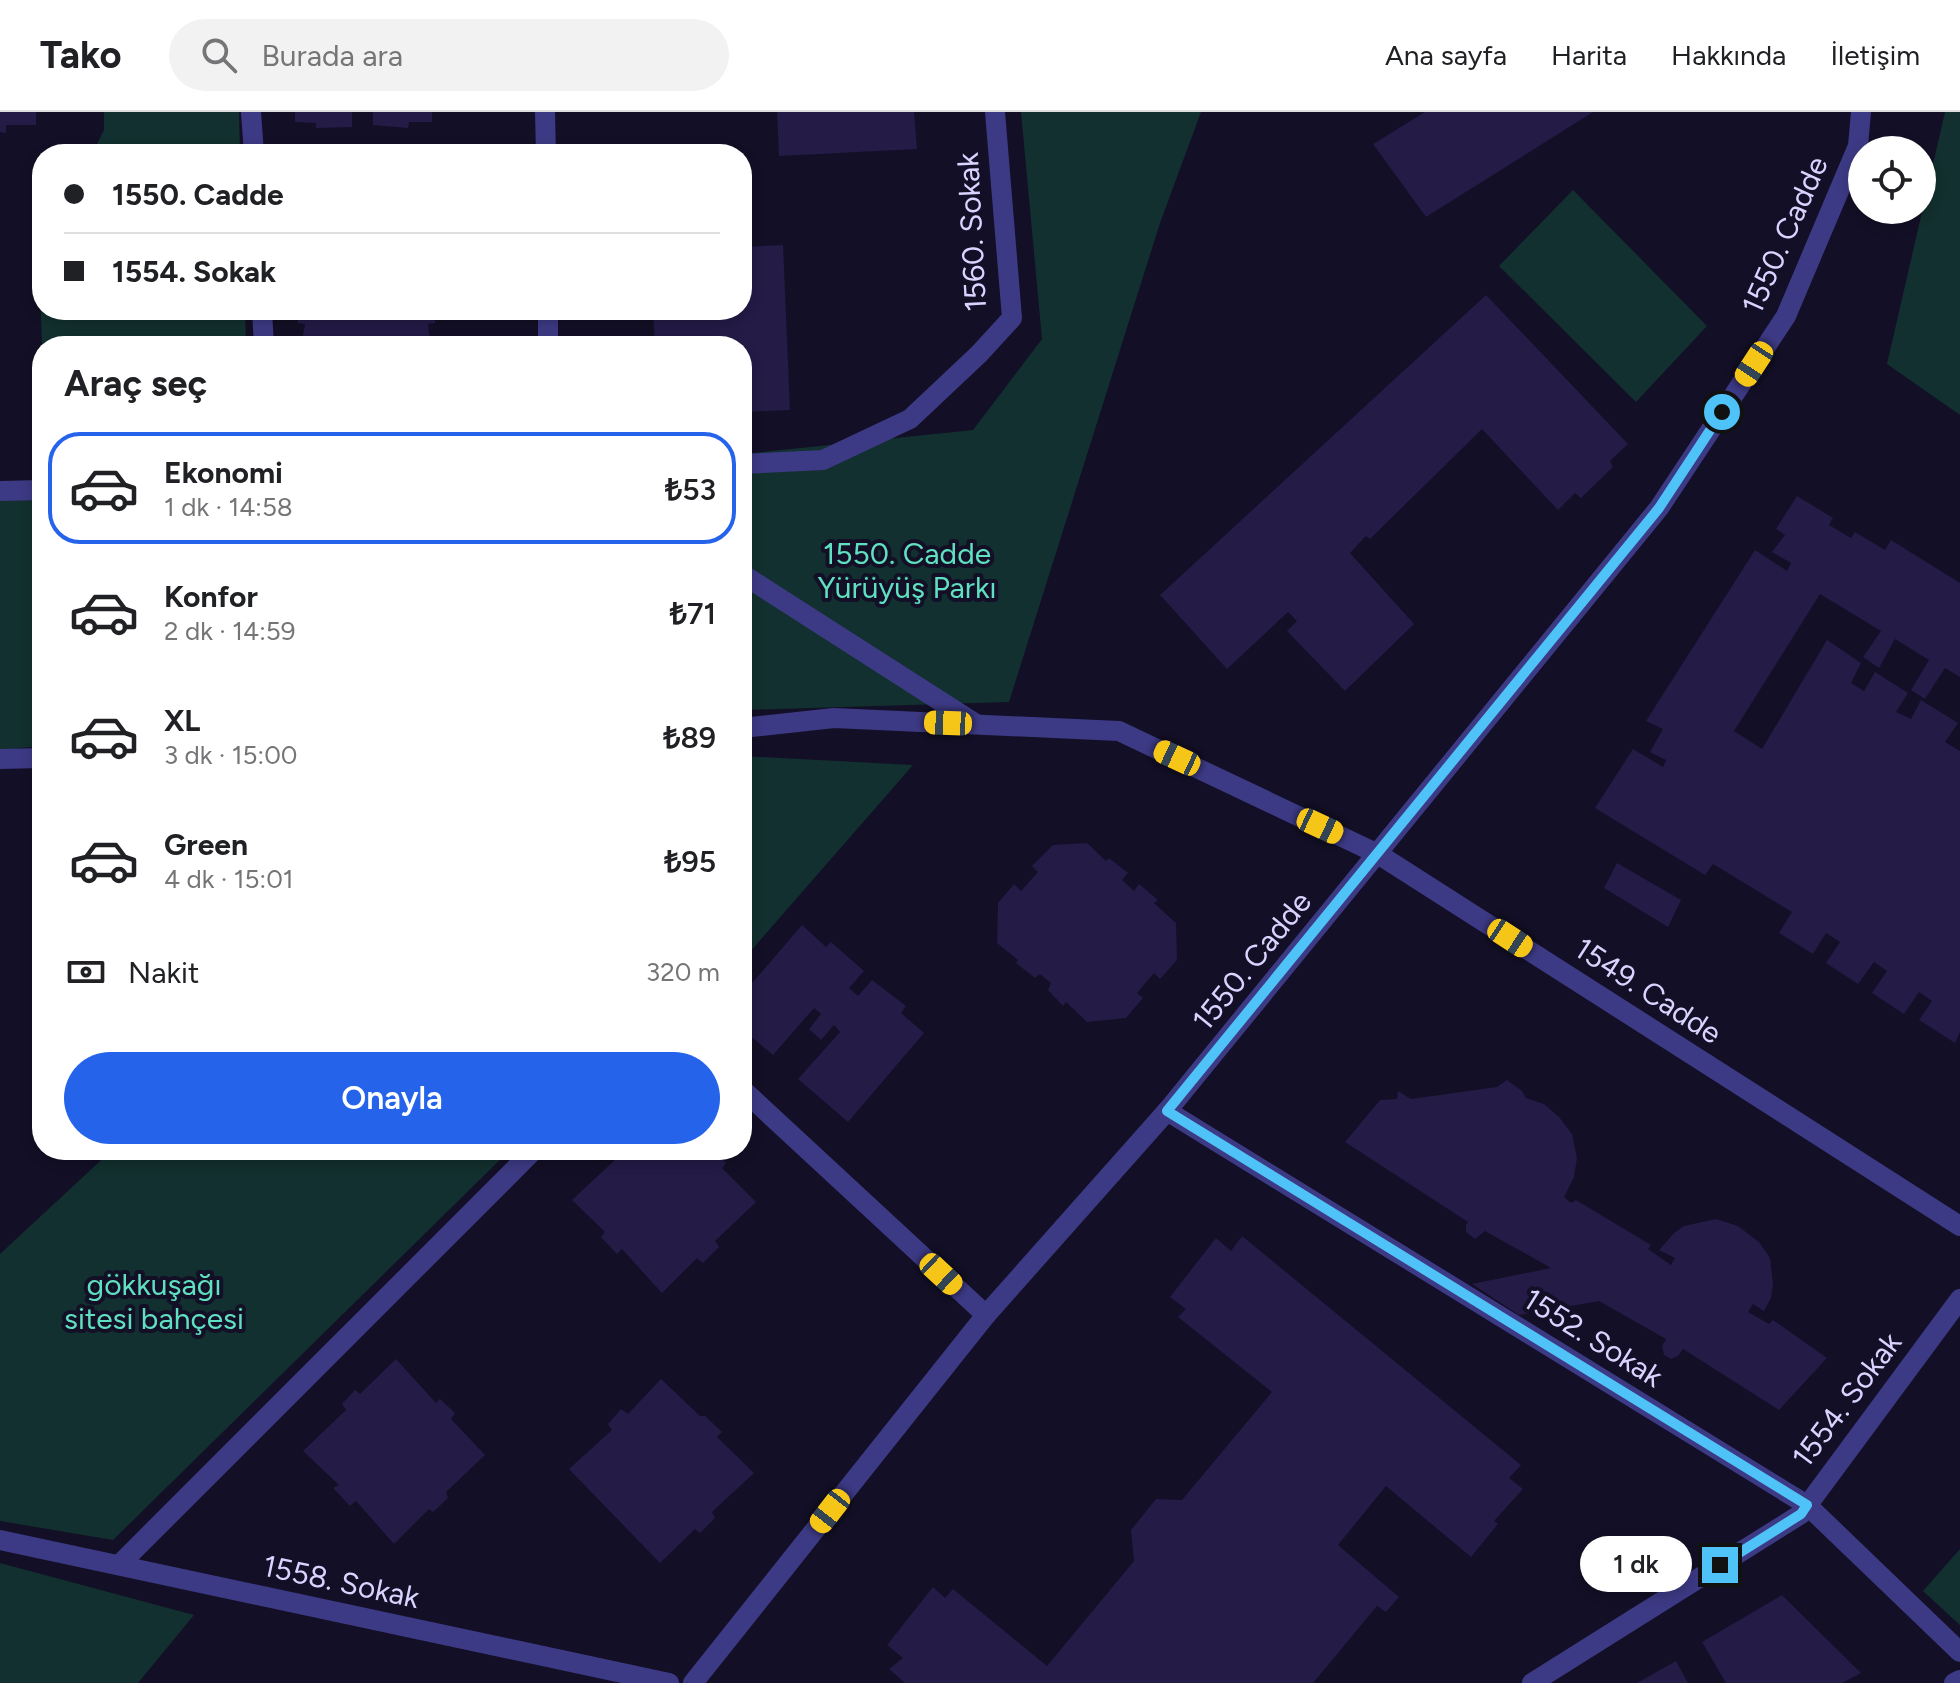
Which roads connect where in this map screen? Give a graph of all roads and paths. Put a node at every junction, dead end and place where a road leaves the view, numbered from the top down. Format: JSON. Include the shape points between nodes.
{"nodes":[{"id":1,"x":251,"y":112,"type":"edge"},
{"id":2,"x":545,"y":112,"type":"edge"},
{"id":3,"x":995,"y":112,"type":"edge"},
{"id":4,"x":1861,"y":112,"type":"edge"},
{"id":5,"x":253,"y":144,"type":"edge"},
{"id":6,"x":546,"y":144,"type":"edge"},
{"id":7,"x":752,"y":464,"type":"edge"},
{"id":8,"x":32,"y":490,"type":"edge"},
{"id":9,"x":0,"y":491,"type":"edge"},
{"id":10,"x":752,"y":580,"type":"edge"},
{"id":11,"x":976,"y":724,"type":"junction"},
{"id":12,"x":752,"y":727,"type":"edge"},
{"id":13,"x":32,"y":758,"type":"edge"},
{"id":14,"x":0,"y":759,"type":"edge"},
{"id":15,"x":1378,"y":854,"type":"junction"},
{"id":16,"x":752,"y":1098,"type":"edge"},
{"id":17,"x":1167,"y":1111,"type":"junction"},
{"id":18,"x":524,"y":1160,"type":"edge"},
{"id":19,"x":1960,"y":1226,"type":"edge"},
{"id":20,"x":1960,"y":1299,"type":"edge"},
{"id":21,"x":986,"y":1315,"type":"junction"},
{"id":22,"x":1807,"y":1505,"type":"junction"},
{"id":23,"x":0,"y":1540,"type":"edge"},
{"id":24,"x":120,"y":1564,"type":"junction"},
{"id":25,"x":1960,"y":1652,"type":"edge"},
{"id":26,"x":1960,"y":1680,"type":"edge"},
{"id":27,"x":669,"y":1683,"type":"edge"},
{"id":28,"x":693,"y":1683,"type":"edge"},
{"id":29,"x":1532,"y":1683,"type":"edge"},
{"id":30,"x":1954,"y":1683,"type":"edge"}],
"edges":[{"from":1,"to":5,"type":"street"},
{"from":2,"to":6,"type":"street"},
{"from":3,"to":7,"type":"street","name":"1560. Sokak","via":[[1012,318],[910,419],[823,460]]},
{"from":4,"to":15,"type":"street","name":"1550. Cadde","via":[[1858,146],[1786,316],[1659,508]]},
{"from":8,"to":9,"type":"street"},
{"from":10,"to":11,"type":"street"},
{"from":11,"to":12,"type":"street","name":"1549. Cadde","via":[[834,718]]},
{"from":11,"to":15,"type":"street","name":"1549. Cadde","via":[[1119,731]]},
{"from":13,"to":14,"type":"street"},
{"from":15,"to":17,"type":"street","name":"1550. Cadde"},
{"from":15,"to":19,"type":"street","name":"1549. Cadde"},
{"from":16,"to":21,"type":"street"},
{"from":17,"to":21,"type":"street","name":"1550. Cadde"},
{"from":17,"to":22,"type":"street","name":"1552. Sokak"},
{"from":18,"to":24,"type":"street"},
{"from":20,"to":22,"type":"street","name":"1554. Sokak"},
{"from":21,"to":28,"type":"street","name":"1550. Cadde"},
{"from":22,"to":25,"type":"street","name":"1552. Sokak"},
{"from":22,"to":29,"type":"street","name":"1554. Sokak","via":[[1801,1514]]},
{"from":23,"to":24,"type":"street","name":"1558. Sokak"},
{"from":24,"to":27,"type":"street","name":"1558. Sokak"},
{"from":26,"to":30,"type":"street"}]}
